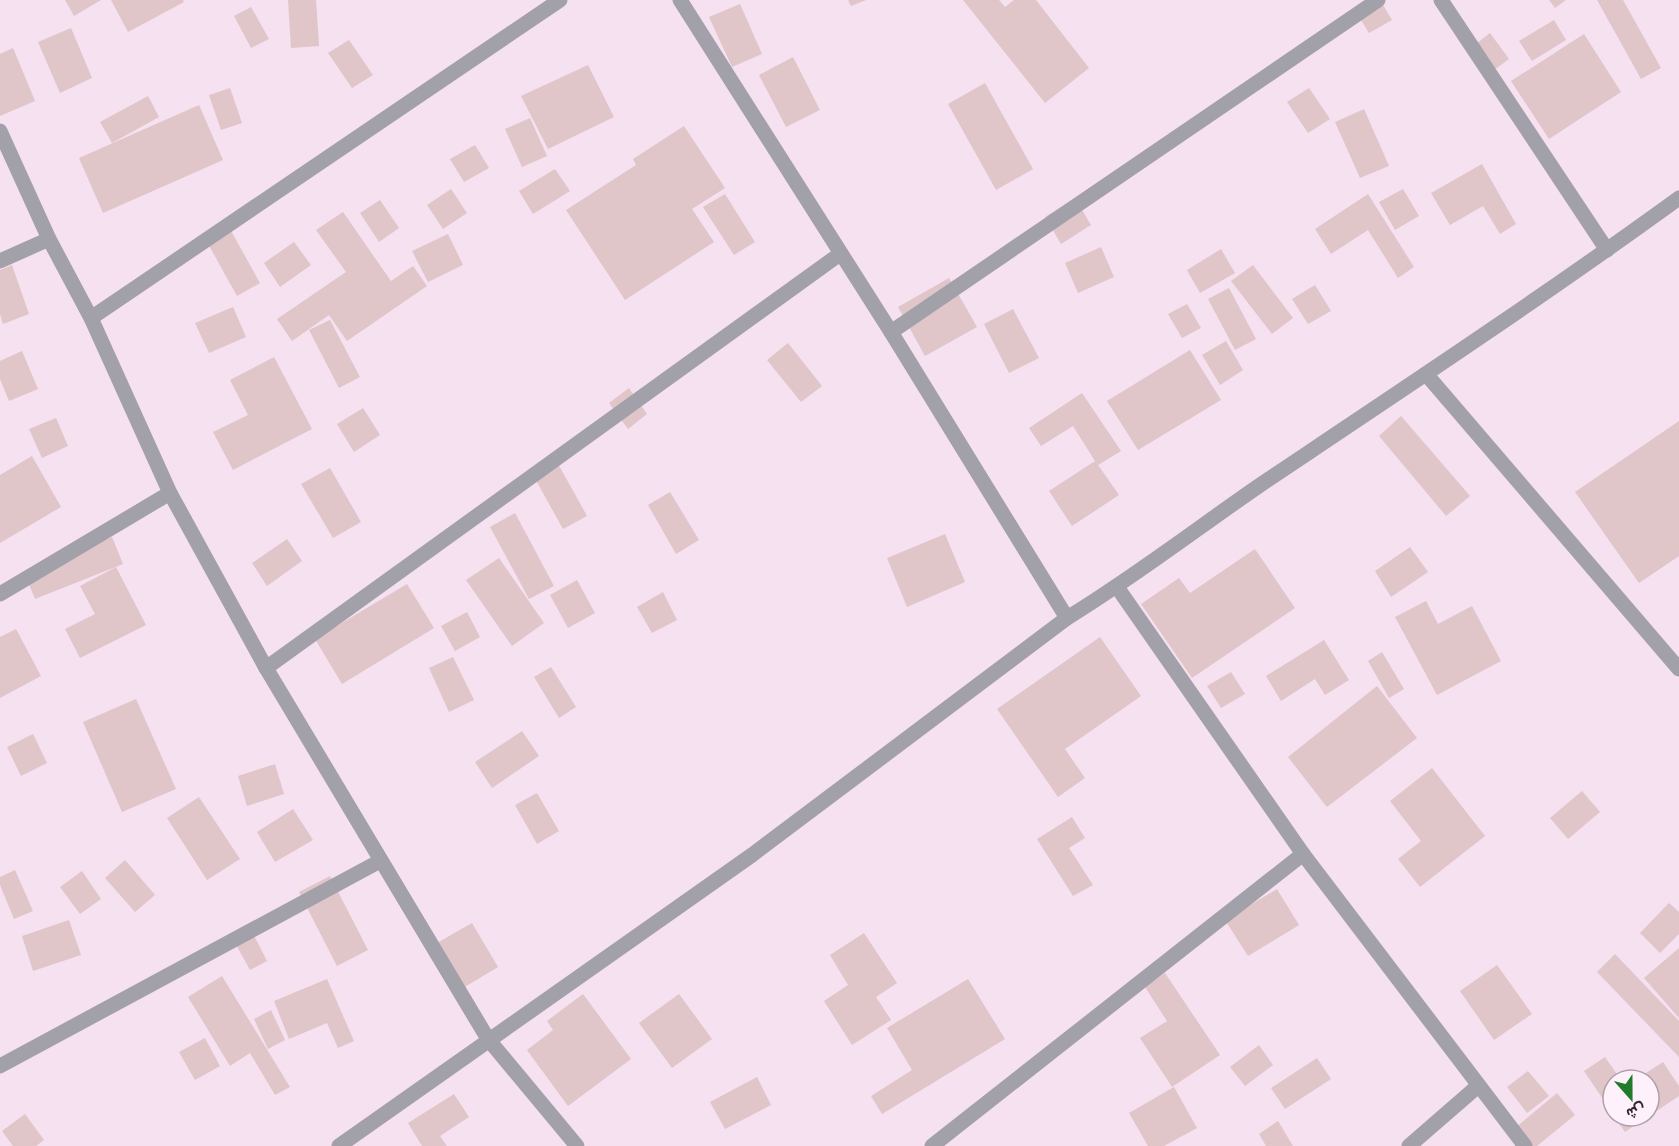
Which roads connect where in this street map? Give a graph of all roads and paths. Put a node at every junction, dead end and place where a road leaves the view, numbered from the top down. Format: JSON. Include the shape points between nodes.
{"nodes":[{"id":1,"x":560,"y":0,"type":"edge"},
{"id":2,"x":680,"y":0,"type":"edge"},
{"id":3,"x":1378,"y":0,"type":"edge"},
{"id":4,"x":1441,"y":0,"type":"edge"},
{"id":5,"x":0,"y":131,"type":"edge"},
{"id":6,"x":1679,"y":198,"type":"edge"},
{"id":7,"x":49,"y":238,"type":"junction"},
{"id":8,"x":1607,"y":250,"type":"junction"},
{"id":9,"x":840,"y":254,"type":"junction"},
{"id":10,"x":0,"y":261,"type":"edge"},
{"id":11,"x":91,"y":318,"type":"junction"},
{"id":12,"x":891,"y":333,"type":"junction"},
{"id":13,"x":1426,"y":374,"type":"junction"},
{"id":14,"x":170,"y":493,"type":"junction"},
{"id":15,"x":1117,"y":587,"type":"junction"},
{"id":16,"x":0,"y":594,"type":"edge"},
{"id":17,"x":1067,"y":618,"type":"junction"},
{"id":18,"x":266,"y":668,"type":"junction"},
{"id":19,"x":1679,"y":669,"type":"edge"},
{"id":20,"x":1303,"y":854,"type":"junction"},
{"id":21,"x":380,"y":861,"type":"junction"},
{"id":22,"x":488,"y":1039,"type":"junction"},
{"id":23,"x":0,"y":1066,"type":"edge"},
{"id":24,"x":1478,"y":1086,"type":"junction"},
{"id":25,"x":339,"y":1146,"type":"edge"},
{"id":26,"x":577,"y":1146,"type":"edge"},
{"id":27,"x":932,"y":1146,"type":"edge"},
{"id":28,"x":1409,"y":1146,"type":"edge"},
{"id":29,"x":1525,"y":1146,"type":"edge"}],
"edges":[{"from":1,"to":11,"type":"street"},
{"from":2,"to":9,"type":"street"},
{"from":3,"to":12,"type":"street"},
{"from":4,"to":8,"type":"street"},
{"from":5,"to":7,"type":"street"},
{"from":6,"to":8,"type":"street"},
{"from":7,"to":10,"type":"street"},
{"from":7,"to":11,"type":"street"},
{"from":8,"to":13,"type":"street"},
{"from":9,"to":12,"type":"street"},
{"from":9,"to":18,"type":"street"},
{"from":11,"to":14,"type":"street"},
{"from":12,"to":17,"type":"street"},
{"from":13,"to":15,"type":"street"},
{"from":13,"to":19,"type":"street"},
{"from":14,"to":16,"type":"street"},
{"from":14,"to":18,"type":"street"},
{"from":15,"to":17,"type":"street"},
{"from":15,"to":20,"type":"street"},
{"from":17,"to":22,"type":"street","via":[[752,855]]},
{"from":18,"to":21,"type":"street"},
{"from":20,"to":24,"type":"street"},
{"from":20,"to":27,"type":"street"},
{"from":21,"to":22,"type":"street"},
{"from":21,"to":23,"type":"street"},
{"from":22,"to":25,"type":"street"},
{"from":22,"to":26,"type":"street"},
{"from":24,"to":28,"type":"street"},
{"from":24,"to":29,"type":"street"}]}
